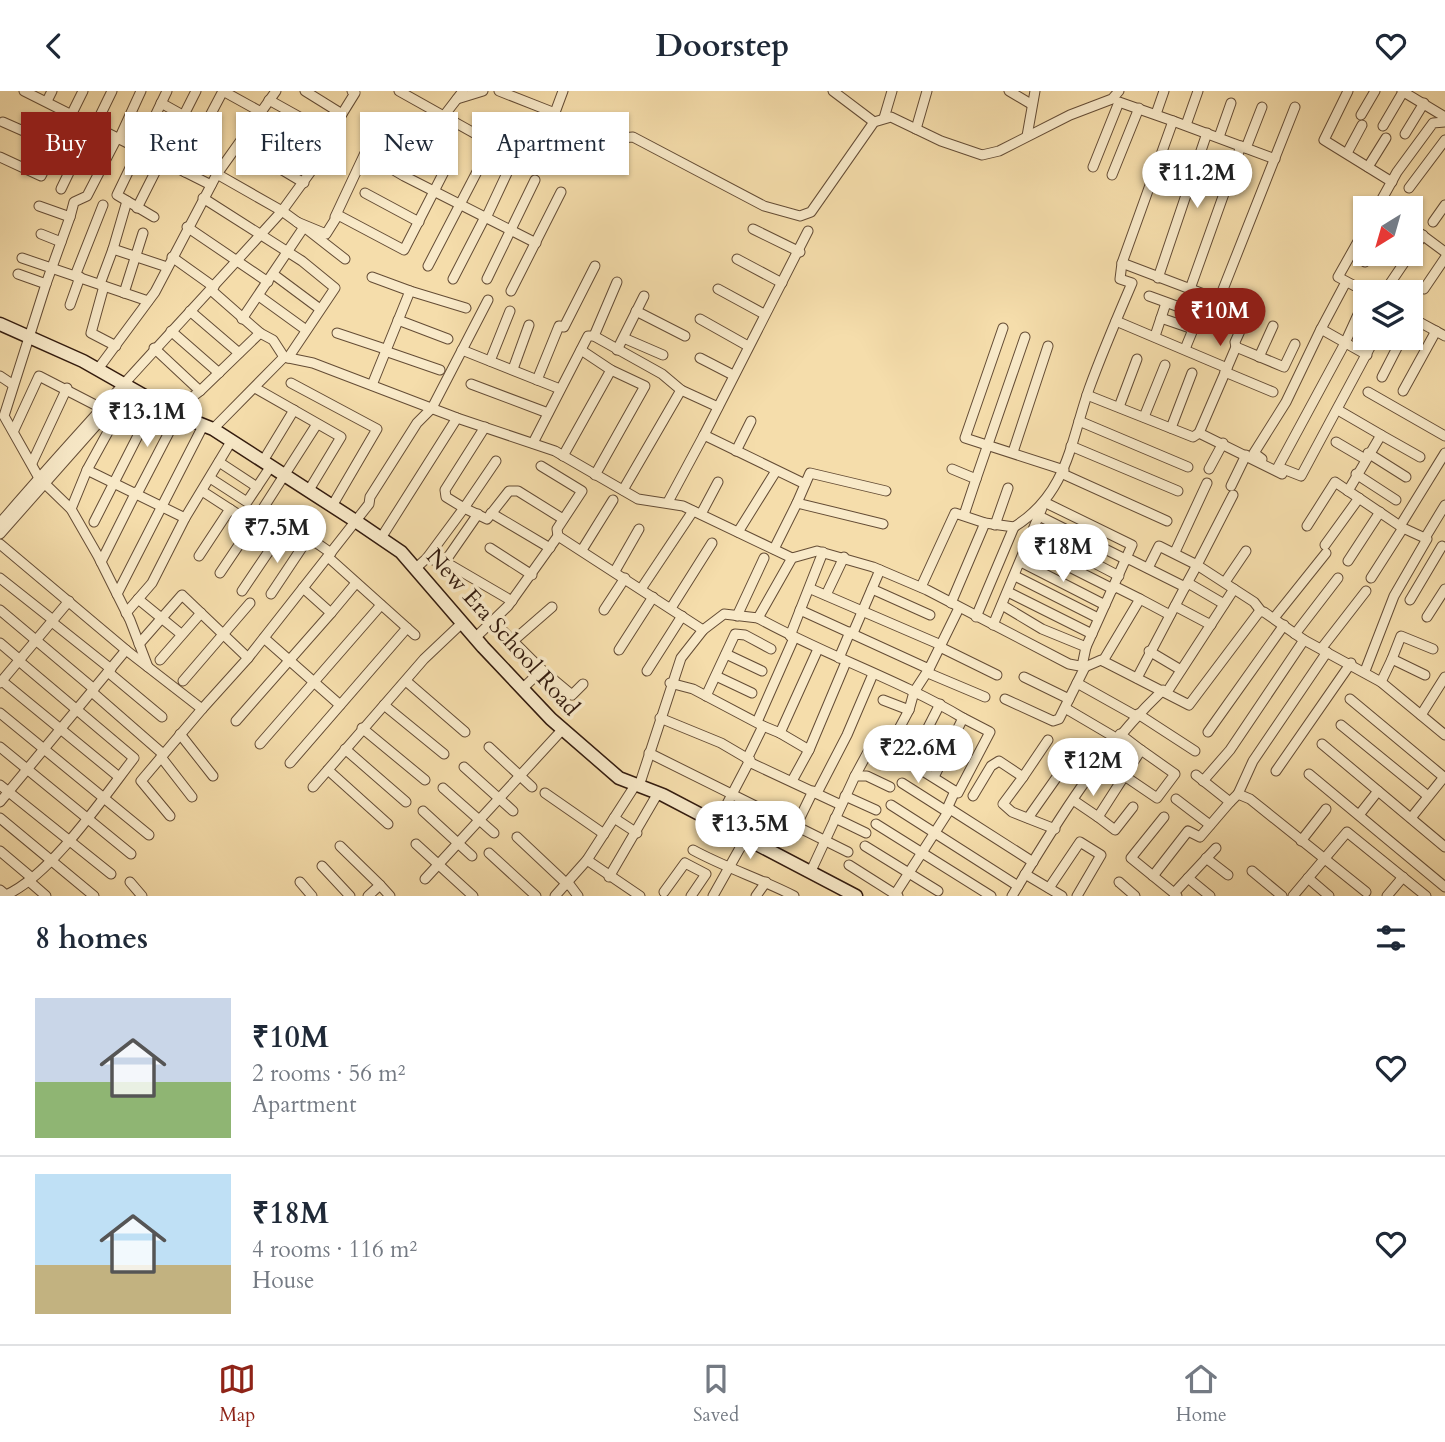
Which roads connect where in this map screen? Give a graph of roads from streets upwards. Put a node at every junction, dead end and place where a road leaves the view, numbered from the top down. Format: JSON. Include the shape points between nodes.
{"nodes":[{"id":1,"x":24,"y":91,"type":"edge"},
{"id":2,"x":52,"y":91,"type":"edge"},
{"id":3,"x":83,"y":91,"type":"edge"},
{"id":4,"x":112,"y":91,"type":"edge"},
{"id":5,"x":141,"y":91,"type":"edge"},
{"id":6,"x":167,"y":91,"type":"edge"},
{"id":7,"x":197,"y":91,"type":"edge"},
{"id":8,"x":223,"y":91,"type":"edge"},
{"id":9,"x":276,"y":91,"type":"edge"},
{"id":10,"x":305,"y":91,"type":"edge"},
{"id":11,"x":399,"y":91,"type":"edge"},
{"id":12,"x":482,"y":91,"type":"edge"},
{"id":13,"x":499,"y":91,"type":"edge"},
{"id":14,"x":563,"y":91,"type":"edge"},
{"id":15,"x":833,"y":91,"type":"edge"},
{"id":16,"x":892,"y":91,"type":"edge"},
{"id":17,"x":927,"y":91,"type":"edge"},
{"id":18,"x":1009,"y":91,"type":"edge"},
{"id":19,"x":1035,"y":91,"type":"edge"},
{"id":20,"x":1119,"y":91,"type":"edge"},
{"id":21,"x":1164,"y":91,"type":"edge"},
{"id":22,"x":1198,"y":91,"type":"edge"},
{"id":23,"x":1348,"y":91,"type":"edge"},
{"id":24,"x":1375,"y":91,"type":"edge"},
{"id":25,"x":1403,"y":91,"type":"edge"},
{"id":26,"x":354,"y":92,"type":"edge"},
{"id":27,"x":460,"y":95,"type":"edge"},
{"id":28,"x":269,"y":100,"type":"junction"},
{"id":29,"x":47,"y":101,"type":"junction"},
{"id":30,"x":161,"y":103,"type":"junction"},
{"id":31,"x":1231,"y":103,"type":"dead end"},
{"id":32,"x":1423,"y":103,"type":"junction"},
{"id":33,"x":1031,"y":104,"type":"junction"},
{"id":34,"x":1262,"y":107,"type":"dead end"},
{"id":35,"x":1295,"y":107,"type":"dead end"},
{"id":36,"x":1139,"y":108,"type":"junction"},
{"id":37,"x":67,"y":112,"type":"edge"},
{"id":38,"x":72,"y":112,"type":"edge"},
{"id":39,"x":101,"y":112,"type":"edge"},
{"id":40,"x":157,"y":112,"type":"edge"},
{"id":41,"x":177,"y":112,"type":"edge"},
{"id":42,"x":186,"y":112,"type":"edge"},
{"id":43,"x":212,"y":112,"type":"edge"},
{"id":44,"x":261,"y":112,"type":"joint"},
{"id":45,"x":291,"y":112,"type":"edge"},
{"id":46,"x":339,"y":112,"type":"edge"},
{"id":47,"x":343,"y":112,"type":"edge"},
{"id":48,"x":435,"y":112,"type":"edge"},
{"id":49,"x":447,"y":112,"type":"edge"},
{"id":50,"x":552,"y":112,"type":"edge"},
{"id":51,"x":555,"y":112,"type":"edge"},
{"id":52,"x":1156,"y":114,"type":"junction"},
{"id":53,"x":1445,"y":117,"type":"edge"},
{"id":54,"x":884,"y":118,"type":"junction"},
{"id":55,"x":1173,"y":121,"type":"junction"},
{"id":56,"x":3,"y":122,"type":"dead end"},
{"id":57,"x":874,"y":122,"type":"junction"},
{"id":58,"x":1445,"y":122,"type":"edge"},
{"id":59,"x":1186,"y":125,"type":"junction"},
{"id":60,"x":1383,"y":126,"type":"dead end"},
{"id":61,"x":916,"y":129,"type":"junction"},
{"id":62,"x":21,"y":130,"type":"edge"},
{"id":63,"x":1207,"y":133,"type":"junction"},
{"id":64,"x":111,"y":134,"type":"edge"},
{"id":65,"x":1405,"y":134,"type":"dead end"},
{"id":66,"x":1027,"y":136,"type":"junction"},
{"id":67,"x":629,"y":137,"type":"edge"},
{"id":68,"x":1219,"y":137,"type":"junction"},
{"id":69,"x":118,"y":138,"type":"junction"},
{"id":70,"x":1386,"y":138,"type":"dead end"},
{"id":71,"x":1445,"y":140,"type":"edge"},
{"id":72,"x":125,"y":142,"type":"edge"},
{"id":73,"x":236,"y":147,"type":"edge"},
{"id":74,"x":1243,"y":147,"type":"junction"},
{"id":75,"x":1346,"y":153,"type":"junction"},
{"id":76,"x":0,"y":157,"type":"edge"},
{"id":77,"x":1275,"y":159,"type":"junction"},
{"id":78,"x":21,"y":167,"type":"edge"},
{"id":79,"x":222,"y":167,"type":"edge"},
{"id":80,"x":1093,"y":167,"type":"dead end"},
{"id":81,"x":1368,"y":167,"type":"junction"},
{"id":82,"x":68,"y":175,"type":"edge"},
{"id":83,"x":127,"y":175,"type":"edge"},
{"id":84,"x":155,"y":175,"type":"edge"},
{"id":85,"x":192,"y":175,"type":"edge"},
{"id":86,"x":216,"y":175,"type":"edge"},
{"id":87,"x":219,"y":175,"type":"edge"},
{"id":88,"x":291,"y":175,"type":"edge"},
{"id":89,"x":309,"y":175,"type":"edge"},
{"id":90,"x":443,"y":175,"type":"edge"},
{"id":91,"x":476,"y":175,"type":"edge"},
{"id":92,"x":506,"y":175,"type":"edge"},
{"id":93,"x":1112,"y":175,"type":"dead end"},
{"id":94,"x":535,"y":180,"type":"dead end"},
{"id":95,"x":1392,"y":182,"type":"junction"},
{"id":96,"x":304,"y":183,"type":"junction"},
{"id":97,"x":211,"y":184,"type":"junction"},
{"id":98,"x":1409,"y":188,"type":"dead end"},
{"id":99,"x":61,"y":189,"type":"dead end"},
{"id":100,"x":435,"y":191,"type":"junction"},
{"id":101,"x":365,"y":193,"type":"dead end"},
{"id":102,"x":561,"y":193,"type":"dead end"},
{"id":103,"x":1384,"y":196,"type":"edge"},
{"id":104,"x":203,"y":198,"type":"junction"},
{"id":105,"x":127,"y":201,"type":"junction"},
{"id":106,"x":461,"y":204,"type":"junction"},
{"id":107,"x":103,"y":205,"type":"dead end"},
{"id":108,"x":1445,"y":205,"type":"edge"},
{"id":109,"x":39,"y":206,"type":"dead end"},
{"id":110,"x":137,"y":208,"type":"junction"},
{"id":111,"x":282,"y":211,"type":"junction"},
{"id":112,"x":153,"y":217,"type":"dead end"},
{"id":113,"x":335,"y":217,"type":"junction"},
{"id":114,"x":70,"y":218,"type":"junction"},
{"id":115,"x":486,"y":218,"type":"junction"},
{"id":116,"x":419,"y":222,"type":"junction"},
{"id":117,"x":1433,"y":222,"type":"dead end"},
{"id":118,"x":300,"y":225,"type":"junction"},
{"id":119,"x":187,"y":227,"type":"junction"},
{"id":120,"x":753,"y":229,"type":"dead end"},
{"id":121,"x":808,"y":231,"type":"dead end"},
{"id":122,"x":511,"y":232,"type":"junction"},
{"id":123,"x":143,"y":233,"type":"dead end"},
{"id":124,"x":41,"y":234,"type":"dead end"},
{"id":125,"x":261,"y":234,"type":"junction"},
{"id":126,"x":1423,"y":235,"type":"edge"},
{"id":127,"x":61,"y":242,"type":"junction"},
{"id":128,"x":537,"y":243,"type":"junction"},
{"id":129,"x":113,"y":249,"type":"junction"},
{"id":130,"x":1353,"y":250,"type":"edge"},
{"id":131,"x":288,"y":252,"type":"junction"},
{"id":132,"x":800,"y":252,"type":"junction"},
{"id":133,"x":1445,"y":252,"type":"edge"},
{"id":134,"x":136,"y":256,"type":"junction"},
{"id":135,"x":172,"y":257,"type":"junction"},
{"id":136,"x":22,"y":258,"type":"dead end"},
{"id":137,"x":1445,"y":258,"type":"edge"},
{"id":138,"x":345,"y":259,"type":"dead end"},
{"id":139,"x":737,"y":259,"type":"dead end"},
{"id":140,"x":238,"y":260,"type":"junction"},
{"id":141,"x":1122,"y":263,"type":"junction"},
{"id":142,"x":428,"y":266,"type":"dead end"},
{"id":143,"x":595,"y":266,"type":"dead end"},
{"id":144,"x":167,"y":267,"type":"junction"},
{"id":145,"x":52,"y":268,"type":"junction"},
{"id":146,"x":18,"y":274,"type":"dead end"},
{"id":147,"x":77,"y":277,"type":"junction"},
{"id":148,"x":372,"y":277,"type":"dead end"},
{"id":149,"x":271,"y":278,"type":"junction"},
{"id":150,"x":1158,"y":278,"type":"junction"},
{"id":151,"x":453,"y":279,"type":"dead end"},
{"id":152,"x":487,"y":279,"type":"dead end"},
{"id":153,"x":617,"y":282,"type":"dead end"},
{"id":154,"x":1346,"y":282,"type":"junction"},
{"id":155,"x":782,"y":283,"type":"junction"},
{"id":156,"x":46,"y":284,"type":"junction"},
{"id":157,"x":102,"y":285,"type":"junction"},
{"id":158,"x":1353,"y":286,"type":"edge"},
{"id":159,"x":212,"y":288,"type":"junction"},
{"id":160,"x":718,"y":289,"type":"dead end"},
{"id":161,"x":1190,"y":289,"type":"junction"},
{"id":162,"x":1424,"y":289,"type":"dead end"},
{"id":163,"x":410,"y":291,"type":"junction"},
{"id":164,"x":511,"y":291,"type":"dead end"},
{"id":165,"x":124,"y":293,"type":"junction"},
{"id":166,"x":259,"y":296,"type":"junction"},
{"id":167,"x":644,"y":296,"type":"dead end"},
{"id":168,"x":1149,"y":296,"type":"dead end"},
{"id":169,"x":488,"y":300,"type":"dead end"},
{"id":170,"x":148,"y":301,"type":"junction"},
{"id":171,"x":1166,"y":303,"type":"junction"},
{"id":172,"x":70,"y":306,"type":"dead end"},
{"id":173,"x":466,"y":308,"type":"dead end"},
{"id":174,"x":320,"y":309,"type":"junction"},
{"id":175,"x":1250,"y":309,"type":"dead end"},
{"id":176,"x":191,"y":311,"type":"junction"},
{"id":177,"x":510,"y":311,"type":"dead end"},
{"id":178,"x":636,"y":311,"type":"junction"},
{"id":179,"x":764,"y":314,"type":"junction"},
{"id":180,"x":1199,"y":315,"type":"junction"},
{"id":181,"x":1161,"y":318,"type":"junction"},
{"id":182,"x":242,"y":319,"type":"junction"},
{"id":183,"x":700,"y":319,"type":"dead end"},
{"id":184,"x":398,"y":320,"type":"junction"},
{"id":185,"x":1215,"y":320,"type":"dead end"},
{"id":186,"x":1116,"y":321,"type":"junction"},
{"id":187,"x":0,"y":324,"type":"edge"},
{"id":188,"x":529,"y":324,"type":"dead end"},
{"id":189,"x":1353,"y":325,"type":"edge"},
{"id":190,"x":1423,"y":325,"type":"edge"},
{"id":191,"x":1273,"y":326,"type":"dead end"},
{"id":192,"x":1003,"y":328,"type":"dead end"},
{"id":193,"x":1193,"y":329,"type":"junction"},
{"id":194,"x":1321,"y":329,"type":"junction"},
{"id":195,"x":306,"y":330,"type":"junction"},
{"id":196,"x":171,"y":331,"type":"junction"},
{"id":197,"x":1436,"y":331,"type":"junction"},
{"id":198,"x":260,"y":333,"type":"junction"},
{"id":199,"x":337,"y":333,"type":"dead end"},
{"id":200,"x":685,"y":335,"type":"dead end"},
{"id":201,"x":594,"y":336,"type":"junction"},
{"id":202,"x":1155,"y":336,"type":"junction"},
{"id":203,"x":1445,"y":336,"type":"edge"},
{"id":204,"x":1025,"y":337,"type":"dead end"},
{"id":205,"x":30,"y":339,"type":"junction"},
{"id":206,"x":448,"y":339,"type":"dead end"},
{"id":207,"x":625,"y":339,"type":"junction"},
{"id":208,"x":1345,"y":343,"type":"junction"},
{"id":209,"x":1295,"y":344,"type":"dead end"},
{"id":210,"x":116,"y":346,"type":"junction"},
{"id":211,"x":748,"y":346,"type":"junction"},
{"id":212,"x":1048,"y":346,"type":"dead end"},
{"id":213,"x":1236,"y":347,"type":"junction"},
{"id":214,"x":154,"y":348,"type":"junction"},
{"id":215,"x":1185,"y":349,"type":"junction"},
{"id":216,"x":385,"y":350,"type":"junction"},
{"id":217,"x":462,"y":350,"type":"junction"},
{"id":218,"x":581,"y":350,"type":"junction"},
{"id":219,"x":617,"y":350,"type":"junction"},
{"id":220,"x":1369,"y":350,"type":"edge"},
{"id":221,"x":1396,"y":350,"type":"edge"},
{"id":222,"x":239,"y":353,"type":"junction"},
{"id":223,"x":663,"y":355,"type":"dead end"},
{"id":224,"x":1367,"y":355,"type":"junction"},
{"id":225,"x":1259,"y":357,"type":"junction"},
{"id":226,"x":286,"y":358,"type":"junction"},
{"id":227,"x":700,"y":358,"type":"dead end"},
{"id":228,"x":1137,"y":359,"type":"dead end"},
{"id":229,"x":490,"y":361,"type":"junction"},
{"id":230,"x":1165,"y":365,"type":"dead end"},
{"id":231,"x":98,"y":369,"type":"junction"},
{"id":232,"x":513,"y":369,"type":"junction"},
{"id":233,"x":440,"y":370,"type":"dead end"},
{"id":234,"x":611,"y":370,"type":"junction"},
{"id":235,"x":1226,"y":370,"type":"junction"},
{"id":236,"x":219,"y":373,"type":"junction"},
{"id":237,"x":1192,"y":373,"type":"dead end"},
{"id":238,"x":733,"y":375,"type":"junction"},
{"id":239,"x":0,"y":376,"type":"edge"},
{"id":240,"x":1382,"y":377,"type":"dead end"},
{"id":241,"x":537,"y":380,"type":"junction"},
{"id":242,"x":291,"y":383,"type":"dead end"},
{"id":243,"x":12,"y":384,"type":"junction"},
{"id":244,"x":471,"y":384,"type":"dead end"},
{"id":245,"x":372,"y":385,"type":"junction"},
{"id":246,"x":66,"y":388,"type":"junction"},
{"id":247,"x":128,"y":388,"type":"junction"},
{"id":248,"x":255,"y":388,"type":"junction"},
{"id":249,"x":560,"y":389,"type":"junction"},
{"id":250,"x":681,"y":390,"type":"junction"},
{"id":251,"x":200,"y":391,"type":"junction"},
{"id":252,"x":1273,"y":391,"type":"dead end"},
{"id":253,"x":1403,"y":391,"type":"dead end"},
{"id":254,"x":1367,"y":392,"type":"dead end"},
{"id":255,"x":1087,"y":395,"type":"junction"},
{"id":256,"x":155,"y":402,"type":"junction"},
{"id":257,"x":107,"y":407,"type":"junction"},
{"id":258,"x":718,"y":407,"type":"junction"},
{"id":259,"x":1119,"y":407,"type":"junction"},
{"id":260,"x":432,"y":408,"type":"junction"},
{"id":261,"x":294,"y":410,"type":"junction"},
{"id":262,"x":1338,"y":410,"type":"junction"},
{"id":263,"x":176,"y":413,"type":"junction"},
{"id":264,"x":548,"y":413,"type":"junction"},
{"id":265,"x":1144,"y":417,"type":"junction"},
{"id":266,"x":457,"y":418,"type":"junction"},
{"id":267,"x":2,"y":421,"type":"edge"},
{"id":268,"x":751,"y":421,"type":"dead end"},
{"id":269,"x":1079,"y":421,"type":"junction"},
{"id":270,"x":317,"y":423,"type":"junction"},
{"id":271,"x":485,"y":427,"type":"junction"},
{"id":272,"x":208,"y":428,"type":"junction"},
{"id":273,"x":1171,"y":428,"type":"junction"},
{"id":274,"x":13,"y":430,"type":"junction"},
{"id":275,"x":1199,"y":433,"type":"junction"},
{"id":276,"x":704,"y":435,"type":"junction"},
{"id":277,"x":1381,"y":435,"type":"junction"},
{"id":278,"x":1445,"y":436,"type":"edge"},
{"id":279,"x":232,"y":440,"type":"junction"},
{"id":280,"x":1336,"y":442,"type":"dead end"},
{"id":281,"x":533,"y":443,"type":"junction"},
{"id":282,"x":1223,"y":443,"type":"junction"},
{"id":283,"x":988,"y":446,"type":"junction"},
{"id":284,"x":1072,"y":446,"type":"junction"},
{"id":285,"x":736,"y":451,"type":"junction"},
{"id":286,"x":1013,"y":452,"type":"junction"},
{"id":287,"x":1445,"y":453,"type":"edge"},
{"id":288,"x":1246,"y":455,"type":"junction"},
{"id":289,"x":563,"y":456,"type":"junction"},
{"id":290,"x":1367,"y":456,"type":"junction"},
{"id":291,"x":1420,"y":457,"type":"dead end"},
{"id":292,"x":496,"y":461,"type":"dead end"},
{"id":293,"x":219,"y":462,"type":"junction"},
{"id":294,"x":32,"y":463,"type":"junction"},
{"id":295,"x":267,"y":463,"type":"junction"},
{"id":296,"x":541,"y":466,"type":"dead end"},
{"id":297,"x":1277,"y":466,"type":"junction"},
{"id":298,"x":1188,"y":467,"type":"dead end"},
{"id":299,"x":952,"y":469,"type":"dead end"},
{"id":300,"x":1209,"y":469,"type":"dead end"},
{"id":301,"x":88,"y":470,"type":"junction"},
{"id":302,"x":776,"y":471,"type":"junction"},
{"id":303,"x":1063,"y":472,"type":"junction"},
{"id":304,"x":1356,"y":474,"type":"junction"},
{"id":305,"x":286,"y":475,"type":"junction"},
{"id":306,"x":595,"y":475,"type":"junction"},
{"id":307,"x":1406,"y":477,"type":"dead end"},
{"id":308,"x":210,"y":478,"type":"junction"},
{"id":309,"x":976,"y":479,"type":"junction"},
{"id":310,"x":1292,"y":479,"type":"dead end"},
{"id":311,"x":41,"y":480,"type":"junction"},
{"id":312,"x":113,"y":482,"type":"junction"},
{"id":313,"x":718,"y":482,"type":"dead end"},
{"id":314,"x":805,"y":484,"type":"junction"},
{"id":315,"x":1207,"y":484,"type":"dead end"},
{"id":316,"x":257,"y":487,"type":"junction"},
{"id":317,"x":1008,"y":488,"type":"dead end"},
{"id":318,"x":309,"y":490,"type":"junction"},
{"id":319,"x":623,"y":490,"type":"junction"},
{"id":320,"x":202,"y":491,"type":"junction"},
{"id":321,"x":886,"y":491,"type":"dead end"},
{"id":322,"x":1178,"y":491,"type":"dead end"},
{"id":323,"x":1348,"y":491,"type":"junction"},
{"id":324,"x":137,"y":492,"type":"junction"},
{"id":325,"x":1359,"y":498,"type":"junction"},
{"id":326,"x":613,"y":500,"type":"dead end"},
{"id":327,"x":1396,"y":500,"type":"dead end"},
{"id":328,"x":668,"y":502,"type":"junction"},
{"id":329,"x":797,"y":503,"type":"junction"},
{"id":330,"x":161,"y":504,"type":"junction"},
{"id":331,"x":1445,"y":505,"type":"edge"},
{"id":332,"x":332,"y":506,"type":"junction"},
{"id":333,"x":265,"y":507,"type":"junction"},
{"id":334,"x":464,"y":508,"type":"junction"},
{"id":335,"x":1041,"y":508,"type":"junction"},
{"id":336,"x":71,"y":509,"type":"junction"},
{"id":337,"x":230,"y":509,"type":"junction"},
{"id":338,"x":1380,"y":512,"type":"junction"},
{"id":339,"x":491,"y":513,"type":"junction"},
{"id":340,"x":697,"y":513,"type":"junction"},
{"id":341,"x":478,"y":514,"type":"junction"},
{"id":342,"x":964,"y":515,"type":"junction"},
{"id":343,"x":185,"y":517,"type":"junction"},
{"id":344,"x":564,"y":519,"type":"junction"},
{"id":345,"x":354,"y":520,"type":"junction"},
{"id":346,"x":1167,"y":521,"type":"dead end"},
{"id":347,"x":94,"y":522,"type":"dead end"},
{"id":348,"x":0,"y":523,"type":"edge"},
{"id":349,"x":288,"y":523,"type":"junction"},
{"id":350,"x":253,"y":524,"type":"junction"},
{"id":351,"x":883,"y":524,"type":"dead end"},
{"id":352,"x":990,"y":524,"type":"junction"},
{"id":353,"x":1307,"y":526,"type":"dead end"},
{"id":354,"x":1014,"y":527,"type":"junction"},
{"id":355,"x":1402,"y":527,"type":"junction"},
{"id":356,"x":639,"y":529,"type":"dead end"},
{"id":357,"x":738,"y":531,"type":"junction"},
{"id":358,"x":1033,"y":531,"type":"junction"},
{"id":359,"x":0,"y":534,"type":"edge"},
{"id":360,"x":558,"y":536,"type":"junction"},
{"id":361,"x":309,"y":537,"type":"junction"},
{"id":362,"x":381,"y":538,"type":"junction"},
{"id":363,"x":1426,"y":539,"type":"junction"},
{"id":364,"x":712,"y":543,"type":"dead end"},
{"id":365,"x":0,"y":544,"type":"edge"},
{"id":366,"x":1028,"y":546,"type":"junction"},
{"id":367,"x":1443,"y":547,"type":"edge"},
{"id":368,"x":490,"y":548,"type":"dead end"},
{"id":369,"x":550,"y":548,"type":"junction"},
{"id":370,"x":774,"y":549,"type":"junction"},
{"id":371,"x":582,"y":550,"type":"junction"},
{"id":372,"x":1246,"y":551,"type":"dead end"},
{"id":373,"x":823,"y":552,"type":"junction"},
{"id":374,"x":1175,"y":552,"type":"junction"},
{"id":375,"x":329,"y":555,"type":"junction"},
{"id":376,"x":199,"y":556,"type":"dead end"},
{"id":377,"x":844,"y":557,"type":"junction"},
{"id":378,"x":427,"y":558,"type":"junction"},
{"id":379,"x":764,"y":558,"type":"dead end"},
{"id":380,"x":792,"y":558,"type":"junction"},
{"id":381,"x":1129,"y":560,"type":"junction"},
{"id":382,"x":1348,"y":561,"type":"dead end"},
{"id":383,"x":101,"y":562,"type":"junction"},
{"id":384,"x":1021,"y":562,"type":"junction"},
{"id":385,"x":444,"y":563,"type":"junction"},
{"id":386,"x":1197,"y":565,"type":"junction"},
{"id":387,"x":416,"y":568,"type":"junction"},
{"id":388,"x":1148,"y":568,"type":"junction"},
{"id":389,"x":880,"y":570,"type":"junction"},
{"id":390,"x":615,"y":571,"type":"junction"},
{"id":391,"x":220,"y":573,"type":"dead end"},
{"id":392,"x":532,"y":575,"type":"junction"},
{"id":393,"x":1015,"y":576,"type":"junction"},
{"id":394,"x":1119,"y":576,"type":"junction"},
{"id":395,"x":0,"y":578,"type":"edge"},
{"id":396,"x":625,"y":578,"type":"junction"},
{"id":397,"x":1338,"y":578,"type":"dead end"},
{"id":398,"x":1371,"y":578,"type":"dead end"},
{"id":399,"x":1225,"y":582,"type":"junction"},
{"id":400,"x":356,"y":583,"type":"junction"},
{"id":401,"x":1186,"y":585,"type":"junction"},
{"id":402,"x":921,"y":587,"type":"junction"},
{"id":403,"x":1114,"y":587,"type":"junction"},
{"id":404,"x":303,"y":588,"type":"junction"},
{"id":405,"x":641,"y":589,"type":"junction"},
{"id":406,"x":811,"y":589,"type":"junction"},
{"id":407,"x":872,"y":589,"type":"junction"},
{"id":408,"x":1234,"y":589,"type":"junction"},
{"id":409,"x":1445,"y":589,"type":"edge"},
{"id":410,"x":242,"y":591,"type":"dead end"},
{"id":411,"x":1366,"y":591,"type":"dead end"},
{"id":412,"x":1008,"y":592,"type":"junction"},
{"id":413,"x":117,"y":594,"type":"junction"},
{"id":414,"x":271,"y":594,"type":"dead end"},
{"id":415,"x":826,"y":595,"type":"junction"},
{"id":416,"x":653,"y":597,"type":"junction"},
{"id":417,"x":138,"y":599,"type":"junction"},
{"id":418,"x":1140,"y":599,"type":"junction"},
{"id":419,"x":1410,"y":600,"type":"dead end"},
{"id":420,"x":69,"y":601,"type":"junction"},
{"id":421,"x":512,"y":601,"type":"junction"},
{"id":422,"x":250,"y":603,"type":"dead end"},
{"id":423,"x":1224,"y":604,"type":"junction"},
{"id":424,"x":381,"y":605,"type":"junction"},
{"id":425,"x":955,"y":605,"type":"junction"},
{"id":426,"x":1002,"y":605,"type":"junction"},
{"id":427,"x":1105,"y":605,"type":"junction"},
{"id":428,"x":552,"y":607,"type":"dead end"},
{"id":429,"x":671,"y":608,"type":"junction"},
{"id":430,"x":0,"y":610,"type":"edge"},
{"id":431,"x":604,"y":610,"type":"dead end"},
{"id":432,"x":800,"y":610,"type":"junction"},
{"id":433,"x":861,"y":610,"type":"junction"},
{"id":434,"x":1172,"y":610,"type":"junction"},
{"id":435,"x":1261,"y":611,"type":"junction"},
{"id":436,"x":126,"y":613,"type":"junction"},
{"id":437,"x":201,"y":613,"type":"junction"},
{"id":438,"x":331,"y":613,"type":"junction"},
{"id":439,"x":930,"y":615,"type":"dead end"},
{"id":440,"x":682,"y":616,"type":"junction"},
{"id":441,"x":737,"y":616,"type":"junction"},
{"id":442,"x":163,"y":617,"type":"junction"},
{"id":443,"x":976,"y":617,"type":"junction"},
{"id":444,"x":1427,"y":617,"type":"dead end"},
{"id":445,"x":758,"y":618,"type":"junction"},
{"id":446,"x":1098,"y":618,"type":"junction"},
{"id":447,"x":1274,"y":618,"type":"junction"},
{"id":448,"x":52,"y":621,"type":"junction"},
{"id":449,"x":462,"y":623,"type":"junction"},
{"id":450,"x":993,"y":625,"type":"junction"},
{"id":451,"x":1211,"y":625,"type":"junction"},
{"id":452,"x":1284,"y":625,"type":"junction"},
{"id":453,"x":407,"y":628,"type":"junction"},
{"id":454,"x":501,"y":629,"type":"dead end"},
{"id":455,"x":703,"y":630,"type":"junction"},
{"id":456,"x":851,"y":633,"type":"junction"},
{"id":457,"x":181,"y":634,"type":"junction"},
{"id":458,"x":224,"y":634,"type":"junction"},
{"id":459,"x":1092,"y":634,"type":"junction"},
{"id":460,"x":415,"y":635,"type":"dead end"},
{"id":461,"x":792,"y":637,"type":"junction"},
{"id":462,"x":1299,"y":637,"type":"junction"},
{"id":463,"x":264,"y":638,"type":"junction"},
{"id":464,"x":475,"y":638,"type":"junction"},
{"id":465,"x":36,"y":641,"type":"junction"},
{"id":466,"x":513,"y":641,"type":"junction"},
{"id":467,"x":0,"y":643,"type":"edge"},
{"id":468,"x":139,"y":644,"type":"junction"},
{"id":469,"x":940,"y":646,"type":"junction"},
{"id":470,"x":1086,"y":647,"type":"junction"},
{"id":471,"x":771,"y":649,"type":"dead end"},
{"id":472,"x":818,"y":649,"type":"junction"},
{"id":473,"x":1433,"y":649,"type":"dead end"},
{"id":474,"x":126,"y":650,"type":"junction"},
{"id":475,"x":619,"y":650,"type":"dead end"},
{"id":476,"x":1149,"y":651,"type":"junction"},
{"id":477,"x":1324,"y":651,"type":"junction"},
{"id":478,"x":726,"y":654,"type":"junction"},
{"id":479,"x":248,"y":658,"type":"junction"},
{"id":480,"x":19,"y":660,"type":"junction"},
{"id":481,"x":160,"y":660,"type":"dead end"},
{"id":482,"x":291,"y":660,"type":"junction"},
{"id":483,"x":842,"y":660,"type":"junction"},
{"id":484,"x":1392,"y":660,"type":"junction"},
{"id":485,"x":1103,"y":661,"type":"junction"},
{"id":486,"x":1350,"y":663,"type":"junction"},
{"id":487,"x":1084,"y":666,"type":"junction"},
{"id":488,"x":148,"y":667,"type":"junction"},
{"id":489,"x":109,"y":670,"type":"junction"},
{"id":490,"x":542,"y":670,"type":"junction"},
{"id":491,"x":1181,"y":670,"type":"junction"},
{"id":492,"x":648,"y":671,"type":"dead end"},
{"id":493,"x":761,"y":671,"type":"dead end"},
{"id":494,"x":928,"y":671,"type":"junction"},
{"id":495,"x":1365,"y":671,"type":"junction"},
{"id":496,"x":873,"y":674,"type":"junction"},
{"id":497,"x":998,"y":675,"type":"dead end"},
{"id":498,"x":1425,"y":675,"type":"dead end"},
{"id":499,"x":716,"y":676,"type":"junction"},
{"id":500,"x":1024,"y":677,"type":"dead end"},
{"id":501,"x":1445,"y":677,"type":"edge"},
{"id":502,"x":1138,"y":678,"type":"junction"},
{"id":503,"x":1,"y":681,"type":"edge"},
{"id":504,"x":183,"y":681,"type":"dead end"},
{"id":505,"x":406,"y":681,"type":"junction"},
{"id":506,"x":315,"y":682,"type":"junction"},
{"id":507,"x":1381,"y":682,"type":"junction"},
{"id":508,"x":670,"y":683,"type":"junction"},
{"id":509,"x":1077,"y":683,"type":"junction"},
{"id":510,"x":583,"y":684,"type":"dead end"},
{"id":511,"x":522,"y":689,"type":"junction"},
{"id":512,"x":93,"y":691,"type":"junction"},
{"id":513,"x":1165,"y":691,"type":"junction"},
{"id":514,"x":914,"y":692,"type":"junction"},
{"id":515,"x":752,"y":693,"type":"dead end"},
{"id":516,"x":706,"y":696,"type":"junction"},
{"id":517,"x":985,"y":697,"type":"dead end"},
{"id":518,"x":1005,"y":699,"type":"dead end"},
{"id":519,"x":1350,"y":699,"type":"dead end"},
{"id":520,"x":883,"y":700,"type":"dead end"},
{"id":521,"x":1067,"y":703,"type":"junction"},
{"id":522,"x":940,"y":704,"type":"junction"},
{"id":523,"x":340,"y":705,"type":"junction"},
{"id":524,"x":384,"y":705,"type":"junction"},
{"id":525,"x":202,"y":709,"type":"junction"},
{"id":526,"x":77,"y":710,"type":"junction"},
{"id":527,"x":909,"y":710,"type":"junction"},
{"id":528,"x":0,"y":713,"type":"edge"},
{"id":529,"x":1137,"y":715,"type":"junction"},
{"id":530,"x":1421,"y":715,"type":"junction"},
{"id":531,"x":162,"y":717,"type":"dead end"},
{"id":532,"x":660,"y":718,"type":"junction"},
{"id":533,"x":963,"y":719,"type":"junction"},
{"id":534,"x":236,"y":721,"type":"dead end"},
{"id":535,"x":760,"y":724,"type":"junction"},
{"id":536,"x":1341,"y":725,"type":"dead end"},
{"id":537,"x":362,"y":728,"type":"junction"},
{"id":538,"x":61,"y":729,"type":"junction"},
{"id":539,"x":562,"y":730,"type":"junction"},
{"id":540,"x":1444,"y":731,"type":"edge"},
{"id":541,"x":465,"y":732,"type":"dead end"},
{"id":542,"x":1208,"y":732,"type":"dead end"},
{"id":543,"x":780,"y":733,"type":"junction"},
{"id":544,"x":180,"y":734,"type":"junction"},
{"id":545,"x":1118,"y":736,"type":"junction"},
{"id":546,"x":1048,"y":740,"type":"dead end"},
{"id":547,"x":260,"y":744,"type":"dead end"},
{"id":548,"x":1322,"y":744,"type":"dead end"},
{"id":549,"x":0,"y":747,"type":"edge"},
{"id":550,"x":489,"y":747,"type":"dead end"},
{"id":551,"x":345,"y":749,"type":"junction"},
{"id":552,"x":44,"y":750,"type":"junction"},
{"id":553,"x":809,"y":750,"type":"junction"},
{"id":554,"x":1140,"y":750,"type":"junction"},
{"id":555,"x":1195,"y":751,"type":"dead end"},
{"id":556,"x":649,"y":753,"type":"junction"},
{"id":557,"x":444,"y":754,"type":"dead end"},
{"id":558,"x":162,"y":755,"type":"junction"},
{"id":559,"x":885,"y":755,"type":"junction"},
{"id":560,"x":1101,"y":760,"type":"junction"},
{"id":561,"x":748,"y":761,"type":"junction"},
{"id":562,"x":290,"y":763,"type":"dead end"},
{"id":563,"x":910,"y":763,"type":"junction"},
{"id":564,"x":1066,"y":764,"type":"dead end"},
{"id":565,"x":464,"y":767,"type":"dead end"},
{"id":566,"x":28,"y":769,"type":"junction"},
{"id":567,"x":328,"y":770,"type":"junction"},
{"id":568,"x":1276,"y":771,"type":"dead end"},
{"id":569,"x":1309,"y":774,"type":"dead end"},
{"id":570,"x":214,"y":776,"type":"dead end"},
{"id":571,"x":520,"y":776,"type":"junction"},
{"id":572,"x":855,"y":776,"type":"junction"},
{"id":573,"x":1125,"y":776,"type":"junction"},
{"id":574,"x":119,"y":777,"type":"junction"},
{"id":575,"x":934,"y":777,"type":"junction"},
{"id":576,"x":1023,"y":777,"type":"junction"},
{"id":577,"x":1444,"y":778,"type":"edge"},
{"id":578,"x":425,"y":780,"type":"dead end"},
{"id":579,"x":792,"y":781,"type":"junction"},
{"id":580,"x":902,"y":783,"type":"dead end"},
{"id":581,"x":0,"y":785,"type":"edge"},
{"id":582,"x":638,"y":785,"type":"junction"},
{"id":583,"x":313,"y":787,"type":"dead end"},
{"id":584,"x":532,"y":787,"type":"dead end"},
{"id":585,"x":890,"y":787,"type":"dead end"},
{"id":586,"x":443,"y":788,"type":"dead end"},
{"id":587,"x":955,"y":791,"type":"junction"},
{"id":588,"x":1378,"y":791,"type":"junction"},
{"id":589,"x":8,"y":792,"type":"junction"},
{"id":590,"x":815,"y":792,"type":"junction"},
{"id":591,"x":545,"y":793,"type":"dead end"},
{"id":592,"x":658,"y":793,"type":"junction"},
{"id":593,"x":732,"y":793,"type":"junction"},
{"id":594,"x":1238,"y":794,"type":"junction"},
{"id":595,"x":973,"y":796,"type":"dead end"},
{"id":596,"x":1428,"y":796,"type":"junction"},
{"id":597,"x":192,"y":797,"type":"dead end"},
{"id":598,"x":500,"y":798,"type":"junction"},
{"id":599,"x":102,"y":799,"type":"junction"},
{"id":600,"x":1176,"y":799,"type":"dead end"},
{"id":601,"x":1073,"y":800,"type":"junction"},
{"id":602,"x":843,"y":801,"type":"junction"},
{"id":603,"x":0,"y":802,"type":"edge"},
{"id":604,"x":406,"y":802,"type":"dead end"},
{"id":605,"x":1230,"y":802,"type":"junction"},
{"id":606,"x":891,"y":806,"type":"dead end"},
{"id":607,"x":1133,"y":807,"type":"dead end"},
{"id":608,"x":1326,"y":809,"type":"dead end"},
{"id":609,"x":877,"y":810,"type":"dead end"},
{"id":610,"x":423,"y":811,"type":"dead end"},
{"id":611,"x":513,"y":811,"type":"dead end"},
{"id":612,"x":946,"y":811,"type":"junction"},
{"id":613,"x":1359,"y":815,"type":"junction"},
{"id":614,"x":170,"y":816,"type":"dead end"},
{"id":615,"x":1098,"y":817,"type":"junction"},
{"id":616,"x":1164,"y":817,"type":"dead end"},
{"id":617,"x":0,"y":818,"type":"edge"},
{"id":618,"x":614,"y":818,"type":"junction"},
{"id":619,"x":835,"y":818,"type":"junction"},
{"id":620,"x":1028,"y":818,"type":"junction"},
{"id":621,"x":1411,"y":818,"type":"junction"},
{"id":622,"x":87,"y":819,"type":"junction"},
{"id":623,"x":479,"y":820,"type":"junction"},
{"id":624,"x":717,"y":823,"type":"junction"},
{"id":625,"x":388,"y":824,"type":"dead end"},
{"id":626,"x":876,"y":824,"type":"dead end"},
{"id":627,"x":1209,"y":825,"type":"junction"},
{"id":628,"x":796,"y":826,"type":"junction"},
{"id":629,"x":1055,"y":829,"type":"junction"},
{"id":630,"x":934,"y":832,"type":"junction"},
{"id":631,"x":494,"y":833,"type":"dead end"},
{"id":632,"x":637,"y":833,"type":"junction"},
{"id":633,"x":866,"y":833,"type":"dead end"},
{"id":634,"x":604,"y":834,"type":"junction"},
{"id":635,"x":149,"y":835,"type":"dead end"},
{"id":636,"x":517,"y":837,"type":"dead end"},
{"id":637,"x":69,"y":839,"type":"junction"},
{"id":638,"x":750,"y":840,"type":"junction"},
{"id":639,"x":824,"y":841,"type":"junction"},
{"id":640,"x":1301,"y":841,"type":"junction"},
{"id":641,"x":458,"y":843,"type":"junction"},
{"id":642,"x":416,"y":844,"type":"dead end"},
{"id":643,"x":340,"y":846,"type":"dead end"},
{"id":644,"x":865,"y":846,"type":"dead end"},
{"id":645,"x":1445,"y":847,"type":"edge"},
{"id":646,"x":1216,"y":848,"type":"dead end"},
{"id":647,"x":694,"y":850,"type":"dead end"},
{"id":648,"x":0,"y":851,"type":"edge"},
{"id":649,"x":848,"y":852,"type":"dead end"},
{"id":650,"x":922,"y":852,"type":"junction"},
{"id":651,"x":489,"y":853,"type":"dead end"},
{"id":652,"x":131,"y":854,"type":"dead end"},
{"id":653,"x":472,"y":856,"type":"dead end"},
{"id":654,"x":1324,"y":857,"type":"junction"},
{"id":655,"x":1206,"y":858,"type":"junction"},
{"id":656,"x":51,"y":859,"type":"junction"},
{"id":657,"x":587,"y":860,"type":"junction"},
{"id":658,"x":1032,"y":862,"type":"junction"},
{"id":659,"x":438,"y":865,"type":"junction"},
{"id":660,"x":849,"y":865,"type":"dead end"},
{"id":661,"x":322,"y":866,"type":"dead end"},
{"id":662,"x":730,"y":870,"type":"junction"},
{"id":663,"x":811,"y":871,"type":"junction"},
{"id":664,"x":1252,"y":871,"type":"dead end"},
{"id":665,"x":909,"y":873,"type":"junction"},
{"id":666,"x":111,"y":874,"type":"dead end"},
{"id":667,"x":1025,"y":874,"type":"junction"},
{"id":668,"x":1228,"y":875,"type":"dead end"},
{"id":669,"x":1153,"y":876,"type":"junction"},
{"id":670,"x":609,"y":877,"type":"junction"},
{"id":671,"x":1403,"y":877,"type":"junction"},
{"id":672,"x":1188,"y":878,"type":"junction"},
{"id":673,"x":1308,"y":878,"type":"junction"},
{"id":674,"x":425,"y":879,"type":"dead end"},
{"id":675,"x":31,"y":880,"type":"junction"},
{"id":676,"x":130,"y":882,"type":"dead end"},
{"id":677,"x":300,"y":882,"type":"dead end"},
{"id":678,"x":766,"y":882,"type":"junction"},
{"id":679,"x":1119,"y":882,"type":"dead end"},
{"id":680,"x":568,"y":884,"type":"junction"},
{"id":681,"x":380,"y":885,"type":"junction"},
{"id":682,"x":1018,"y":886,"type":"junction"},
{"id":683,"x":1445,"y":887,"type":"edge"},
{"id":684,"x":1049,"y":888,"type":"junction"},
{"id":685,"x":0,"y":890,"type":"edge"},
{"id":686,"x":938,"y":891,"type":"dead end"},
{"id":687,"x":664,"y":892,"type":"dead end"},
{"id":688,"x":842,"y":892,"type":"edge"},
{"id":689,"x":1366,"y":892,"type":"dead end"},
{"id":690,"x":896,"y":895,"type":"edge"},
{"id":691,"x":1175,"y":895,"type":"edge"},
{"id":692,"x":46,"y":896,"type":"edge"},
{"id":693,"x":94,"y":896,"type":"edge"},
{"id":694,"x":142,"y":896,"type":"edge"},
{"id":695,"x":313,"y":896,"type":"edge"},
{"id":696,"x":350,"y":896,"type":"edge"},
{"id":697,"x":369,"y":896,"type":"edge"},
{"id":698,"x":390,"y":896,"type":"edge"},
{"id":699,"x":473,"y":896,"type":"edge"},
{"id":700,"x":536,"y":896,"type":"edge"},
{"id":701,"x":555,"y":896,"type":"edge"},
{"id":702,"x":578,"y":896,"type":"edge"},
{"id":703,"x":640,"y":896,"type":"edge"},
{"id":704,"x":691,"y":896,"type":"edge"},
{"id":705,"x":713,"y":896,"type":"edge"},
{"id":706,"x":756,"y":896,"type":"edge"},
{"id":707,"x":794,"y":896,"type":"edge"},
{"id":708,"x":856,"y":896,"type":"edge"},
{"id":709,"x":991,"y":896,"type":"edge"},
{"id":710,"x":1012,"y":896,"type":"edge"},
{"id":711,"x":1062,"y":896,"type":"edge"},
{"id":712,"x":1077,"y":896,"type":"edge"},
{"id":713,"x":1135,"y":896,"type":"edge"},
{"id":714,"x":1210,"y":896,"type":"edge"},
{"id":715,"x":1282,"y":896,"type":"edge"},
{"id":716,"x":1293,"y":896,"type":"edge"},
{"id":717,"x":1329,"y":896,"type":"edge"},
{"id":718,"x":1387,"y":896,"type":"edge"},
{"id":719,"x":1426,"y":896,"type":"edge"}],
"edges":[{"from":1,"to":29,"type":"street"},
{"from":2,"to":29,"type":"street"},
{"from":3,"to":38,"type":"street"},
{"from":4,"to":39,"type":"street"},
{"from":5,"to":69,"type":"street"},
{"from":6,"to":30,"type":"street"},
{"from":7,"to":42,"type":"street"},
{"from":8,"to":43,"type":"street"},
{"from":8,"to":44,"type":"street"},
{"from":9,"to":28,"type":"street"},
{"from":10,"to":46,"type":"street"},
{"from":11,"to":48,"type":"street"},
{"from":12,"to":27,"type":"street"},
{"from":13,"to":50,"type":"street"},
{"from":14,"to":51,"type":"street"},
{"from":15,"to":57,"type":"street"},
{"from":16,"to":54,"type":"street"},
{"from":17,"to":61,"type":"street"},
{"from":18,"to":33,"type":"street"},
{"from":19,"to":33,"type":"street"},
{"from":20,"to":66,"type":"street","via":[[1112,99]]},
{"from":21,"to":52,"type":"street"},
{"from":22,"to":59,"type":"street"},
{"from":23,"to":75,"type":"street","via":[[1324,139]]},
{"from":24,"to":75,"type":"street"},
{"from":25,"to":32,"type":"street"},
{"from":25,"to":60,"type":"street"},
{"from":26,"to":47,"type":"street"},
{"from":27,"to":49,"type":"street"},
{"from":28,"to":44,"type":"street"},
{"from":28,"to":45,"type":"street"},
{"from":29,"to":37,"type":"street"},
{"from":30,"to":40,"type":"street"},
{"from":30,"to":41,"type":"street"},
{"from":31,"to":68,"type":"street"},
{"from":32,"to":53,"type":"street"},
{"from":32,"to":65,"type":"street"},
{"from":33,"to":66,"type":"street"},
{"from":34,"to":74,"type":"street"},
{"from":35,"to":77,"type":"street"},
{"from":36,"to":52,"type":"street"},
{"from":36,"to":80,"type":"street","via":[[1119,102]]},
{"from":36,"to":93,"type":"street"},
{"from":52,"to":55,"type":"street"},
{"from":54,"to":57,"type":"street"},
{"from":54,"to":61,"type":"street"},
{"from":55,"to":59,"type":"street"},
{"from":55,"to":141,"type":"street"},
{"from":56,"to":62,"type":"street"},
{"from":57,"to":67,"type":"street","via":[[811,212],[800,216],[764,207]]},
{"from":58,"to":95,"type":"street","via":[[1433,123]]},
{"from":59,"to":63,"type":"street"},
{"from":61,"to":66,"type":"street","via":[[982,155]]},
{"from":63,"to":68,"type":"street"},
{"from":63,"to":150,"type":"street"},
{"from":64,"to":69,"type":"street"},
{"from":68,"to":74,"type":"street"},
{"from":69,"to":72,"type":"street"},
{"from":69,"to":114,"type":"street","via":[[87,196],[74,202]]},
{"from":70,"to":81,"type":"street"},
{"from":71,"to":98,"type":"street"},
{"from":73,"to":79,"type":"street"},
{"from":74,"to":77,"type":"street"},
{"from":74,"to":161,"type":"street"},
{"from":75,"to":81,"type":"street"},
{"from":76,"to":78,"type":"street"},
{"from":77,"to":161,"type":"street","via":[[1222,294],[1214,298]]},
{"from":81,"to":95,"type":"street"},
{"from":82,"to":99,"type":"street"},
{"from":83,"to":105,"type":"street","via":[[117,195]]},
{"from":84,"to":110,"type":"street"},
{"from":85,"to":97,"type":"street"},
{"from":86,"to":97,"type":"street"},
{"from":87,"to":111,"type":"street"},
{"from":88,"to":96,"type":"street"},
{"from":89,"to":96,"type":"street"},
{"from":90,"to":100,"type":"street"},
{"from":91,"to":106,"type":"street"},
{"from":92,"to":115,"type":"street"},
{"from":94,"to":122,"type":"street"},
{"from":95,"to":103,"type":"street"},
{"from":96,"to":111,"type":"street"},
{"from":97,"to":104,"type":"street"},
{"from":100,"to":106,"type":"street"},
{"from":100,"to":113,"type":"street","via":[[365,153]]},
{"from":100,"to":116,"type":"street"},
{"from":101,"to":116,"type":"street"},
{"from":102,"to":128,"type":"street"},
{"from":104,"to":119,"type":"street"},
{"from":104,"to":125,"type":"street"},
{"from":105,"to":110,"type":"street"},
{"from":105,"to":129,"type":"street"},
{"from":106,"to":115,"type":"street"},
{"from":106,"to":142,"type":"street"},
{"from":107,"to":147,"type":"street"},
{"from":108,"to":117,"type":"street"},
{"from":109,"to":114,"type":"street"},
{"from":110,"to":112,"type":"street"},
{"from":111,"to":118,"type":"street"},
{"from":111,"to":125,"type":"street"},
{"from":113,"to":116,"type":"street","via":[[404,250]]},
{"from":113,"to":118,"type":"street","via":[[326,234]]},
{"from":114,"to":127,"type":"street"},
{"from":115,"to":122,"type":"street"},
{"from":115,"to":151,"type":"street"},
{"from":118,"to":131,"type":"street"},
{"from":118,"to":138,"type":"street"},
{"from":119,"to":135,"type":"street"},
{"from":119,"to":140,"type":"street"},
{"from":120,"to":132,"type":"street"},
{"from":121,"to":132,"type":"street"},
{"from":122,"to":128,"type":"street"},
{"from":122,"to":152,"type":"street"},
{"from":123,"to":134,"type":"street"},
{"from":124,"to":127,"type":"street"},
{"from":125,"to":131,"type":"street"},
{"from":125,"to":140,"type":"street"},
{"from":126,"to":133,"type":"street"},
{"from":127,"to":145,"type":"street"},
{"from":128,"to":164,"type":"street"},
{"from":129,"to":134,"type":"street"},
{"from":129,"to":157,"type":"street"},
{"from":130,"to":154,"type":"street","via":[[1338,276]]},
{"from":131,"to":149,"type":"street"},
{"from":131,"to":174,"type":"street","via":[[335,288]]},
{"from":132,"to":155,"type":"street"},
{"from":134,"to":144,"type":"street"},
{"from":134,"to":165,"type":"street"},
{"from":135,"to":144,"type":"street"},
{"from":135,"to":159,"type":"street"},
{"from":136,"to":145,"type":"street"},
{"from":137,"to":162,"type":"street"},
{"from":139,"to":155,"type":"street"},
{"from":140,"to":149,"type":"street"},
{"from":140,"to":159,"type":"street"},
{"from":141,"to":150,"type":"street"},
{"from":141,"to":186,"type":"street","via":[[1120,279],[1132,283]]},
{"from":143,"to":241,"type":"street","via":[[564,327],[559,326]]},
{"from":144,"to":170,"type":"street"},
{"from":145,"to":147,"type":"street"},
{"from":145,"to":156,"type":"street"},
{"from":146,"to":156,"type":"street"},
{"from":147,"to":157,"type":"street"},
{"from":147,"to":172,"type":"street"},
{"from":148,"to":163,"type":"street"},
{"from":149,"to":166,"type":"street"},
{"from":149,"to":174,"type":"street"},
{"from":150,"to":161,"type":"street"},
{"from":153,"to":201,"type":"street"},
{"from":154,"to":158,"type":"street"},
{"from":154,"to":194,"type":"street"},
{"from":155,"to":179,"type":"street"},
{"from":156,"to":205,"type":"street"},
{"from":157,"to":165,"type":"street"},
{"from":157,"to":210,"type":"street","via":[[92,333]]},
{"from":159,"to":176,"type":"street"},
{"from":159,"to":182,"type":"street"},
{"from":160,"to":179,"type":"street"},
{"from":163,"to":173,"type":"street"},
{"from":163,"to":184,"type":"street"},
{"from":165,"to":170,"type":"street"},
{"from":166,"to":182,"type":"street"},
{"from":166,"to":195,"type":"street"},
{"from":167,"to":178,"type":"street"},
{"from":168,"to":171,"type":"street"},
{"from":169,"to":217,"type":"street"},
{"from":170,"to":210,"type":"street"},
{"from":171,"to":180,"type":"street"},
{"from":171,"to":181,"type":"street"},
{"from":174,"to":195,"type":"street"},
{"from":175,"to":213,"type":"street"},
{"from":176,"to":196,"type":"street"},
{"from":176,"to":222,"type":"street"},
{"from":177,"to":229,"type":"street"},
{"from":178,"to":200,"type":"street"},
{"from":178,"to":207,"type":"street"},
{"from":179,"to":211,"type":"street"},
{"from":180,"to":185,"type":"street"},
{"from":180,"to":193,"type":"street"},
{"from":181,"to":193,"type":"street"},
{"from":181,"to":202,"type":"street"},
{"from":182,"to":198,"type":"street"},
{"from":183,"to":211,"type":"street"},
{"from":184,"to":206,"type":"street"},
{"from":184,"to":216,"type":"street"},
{"from":186,"to":202,"type":"street"},
{"from":186,"to":255,"type":"street"},
{"from":187,"to":205,"type":"street","name":"New Era School Road"},
{"from":188,"to":232,"type":"street"},
{"from":189,"to":208,"type":"street"},
{"from":190,"to":197,"type":"street"},
{"from":191,"to":225,"type":"street"},
{"from":192,"to":283,"type":"street","via":[[965,436]]},
{"from":193,"to":215,"type":"street"},
{"from":194,"to":208,"type":"street"},
{"from":194,"to":297,"type":"street","via":[[1286,402],[1254,453]]},
{"from":195,"to":226,"type":"street"},
{"from":196,"to":214,"type":"street"},
{"from":196,"to":236,"type":"street"},
{"from":197,"to":203,"type":"street"},
{"from":197,"to":253,"type":"street"},
{"from":198,"to":222,"type":"street"},
{"from":198,"to":226,"type":"street","via":[[273,340]]},
{"from":199,"to":216,"type":"street"},
{"from":201,"to":218,"type":"street","via":[[588,336]]},
{"from":201,"to":219,"type":"street"},
{"from":202,"to":215,"type":"street"},
{"from":204,"to":283,"type":"street"},
{"from":205,"to":231,"type":"street","name":"New Era School Road"},
{"from":205,"to":243,"type":"street"},
{"from":207,"to":219,"type":"street"},
{"from":207,"to":223,"type":"street"},
{"from":208,"to":224,"type":"street"},
{"from":208,"to":297,"type":"street"},
{"from":209,"to":225,"type":"street","via":[[1284,367]]},
{"from":210,"to":231,"type":"street"},
{"from":211,"to":238,"type":"street"},
{"from":212,"to":286,"type":"street"},
{"from":213,"to":225,"type":"street"},
{"from":213,"to":235,"type":"street"},
{"from":214,"to":247,"type":"street"},
{"from":214,"to":251,"type":"street"},
{"from":215,"to":235,"type":"street"},
{"from":216,"to":233,"type":"street"},
{"from":216,"to":245,"type":"street"},
{"from":217,"to":229,"type":"street"},
{"from":217,"to":260,"type":"street"},
{"from":218,"to":234,"type":"street"},
{"from":218,"to":249,"type":"street"},
{"from":219,"to":250,"type":"street"},
{"from":220,"to":224,"type":"street"},
{"from":221,"to":240,"type":"street"},
{"from":222,"to":236,"type":"street"},
{"from":224,"to":262,"type":"street"},
{"from":226,"to":245,"type":"street"},
{"from":226,"to":248,"type":"street"},
{"from":227,"to":238,"type":"street"},
{"from":228,"to":259,"type":"street"},
{"from":229,"to":232,"type":"street"},
{"from":230,"to":265,"type":"street"},
{"from":231,"to":247,"type":"street","name":"New Era School Road"},
{"from":232,"to":241,"type":"street"},
{"from":234,"to":289,"type":"street"},
{"from":234,"to":306,"type":"street","via":[[645,386]]},
{"from":235,"to":252,"type":"street"},
{"from":235,"to":275,"type":"street"},
{"from":236,"to":251,"type":"street"},
{"from":237,"to":273,"type":"street"},
{"from":238,"to":258,"type":"street"},
{"from":239,"to":243,"type":"street"},
{"from":241,"to":249,"type":"street"},
{"from":242,"to":332,"type":"street","via":[[377,429]]},
{"from":243,"to":267,"type":"street"},
{"from":244,"to":264,"type":"street"},
{"from":245,"to":260,"type":"street"},
{"from":246,"to":257,"type":"street"},
{"from":246,"to":274,"type":"street","via":[[39,376]]},
{"from":246,"to":294,"type":"street"},
{"from":247,"to":256,"type":"street","name":"New Era School Road"},
{"from":247,"to":257,"type":"street"},
{"from":247,"to":301,"type":"street"},
{"from":248,"to":261,"type":"street"},
{"from":248,"to":272,"type":"street"},
{"from":249,"to":264,"type":"street"},
{"from":250,"to":258,"type":"street"},
{"from":250,"to":319,"type":"street"},
{"from":251,"to":263,"type":"street"},
{"from":254,"to":278,"type":"street"},
{"from":255,"to":259,"type":"street"},
{"from":255,"to":269,"type":"street"},
{"from":256,"to":263,"type":"street","name":"New Era School Road"},
{"from":256,"to":312,"type":"street"},
{"from":257,"to":311,"type":"street"},
{"from":258,"to":276,"type":"street"},
{"from":259,"to":265,"type":"street"},
{"from":260,"to":266,"type":"street"},
{"from":260,"to":345,"type":"street","via":[[417,423]]},
{"from":261,"to":270,"type":"street"},
{"from":261,"to":295,"type":"street"},
{"from":262,"to":277,"type":"street"},
{"from":262,"to":297,"type":"street","via":[[1301,476]]},
{"from":263,"to":272,"type":"street","name":"New Era School Road"},
{"from":263,"to":324,"type":"street"},
{"from":264,"to":281,"type":"street"},
{"from":265,"to":273,"type":"street"},
{"from":266,"to":271,"type":"street"},
{"from":266,"to":362,"type":"street"},
{"from":267,"to":274,"type":"street"},
{"from":268,"to":285,"type":"street"},
{"from":269,"to":284,"type":"street"},
{"from":269,"to":298,"type":"street"},
{"from":270,"to":305,"type":"street"},
{"from":270,"to":318,"type":"street","via":[[341,437]]},
{"from":271,"to":281,"type":"street"},
{"from":271,"to":334,"type":"street","via":[[444,492]]},
{"from":272,"to":279,"type":"street","name":"New Era School Road"},
{"from":272,"to":330,"type":"street"},
{"from":273,"to":275,"type":"street","via":[[1193,437]]},
{"from":274,"to":294,"type":"street"},
{"from":275,"to":282,"type":"street"},
{"from":276,"to":285,"type":"street"},
{"from":276,"to":328,"type":"street"},
{"from":277,"to":290,"type":"street"},
{"from":277,"to":291,"type":"street"},
{"from":279,"to":293,"type":"street"},
{"from":279,"to":295,"type":"street","name":"New Era School Road"},
{"from":280,"to":290,"type":"street"},
{"from":281,"to":289,"type":"street"},
{"from":282,"to":288,"type":"street"},
{"from":282,"to":300,"type":"street"},
{"from":283,"to":286,"type":"street"},
{"from":283,"to":309,"type":"street"},
{"from":284,"to":303,"type":"street"},
{"from":284,"to":322,"type":"street"},
{"from":285,"to":302,"type":"street"},
{"from":286,"to":303,"type":"street"},
{"from":287,"to":355,"type":"street"},
{"from":288,"to":310,"type":"street"},
{"from":288,"to":386,"type":"street"},
{"from":289,"to":306,"type":"street"},
{"from":290,"to":304,"type":"street"},
{"from":290,"to":307,"type":"street"},
{"from":292,"to":334,"type":"street"},
{"from":293,"to":308,"type":"street"},
{"from":293,"to":316,"type":"street"},
{"from":294,"to":311,"type":"street"},
{"from":295,"to":305,"type":"street","name":"New Era School Road"},
{"from":295,"to":316,"type":"street"},
{"from":296,"to":344,"type":"street","via":[[582,491]]},
{"from":299,"to":309,"type":"street"},
{"from":301,"to":312,"type":"street"},
{"from":301,"to":336,"type":"street"},
{"from":302,"to":314,"type":"street"},
{"from":302,"to":357,"type":"street"},
{"from":303,"to":335,"type":"street"},
{"from":303,"to":346,"type":"street"},
{"from":304,"to":323,"type":"street"},
{"from":304,"to":327,"type":"street"},
{"from":305,"to":318,"type":"street","name":"New Era School Road"},
{"from":305,"to":333,"type":"street"},
{"from":306,"to":319,"type":"street"},
{"from":308,"to":316,"type":"street","via":[[247,502]]},
{"from":308,"to":320,"type":"street"},
{"from":309,"to":342,"type":"street"},
{"from":311,"to":336,"type":"street"},
{"from":311,"to":348,"type":"street"},
{"from":311,"to":359,"type":"street"},
{"from":312,"to":324,"type":"street"},
{"from":312,"to":347,"type":"street"},
{"from":313,"to":340,"type":"street"},
{"from":314,"to":321,"type":"street","via":[[810,473]]},
{"from":314,"to":329,"type":"street"},
{"from":315,"to":374,"type":"street"},
{"from":317,"to":352,"type":"street"},
{"from":318,"to":332,"type":"street","name":"New Era School Road"},
{"from":319,"to":328,"type":"street","via":[[638,499]]},
{"from":320,"to":337,"type":"street"},
{"from":320,"to":343,"type":"street"},
{"from":323,"to":325,"type":"street"},
{"from":323,"to":353,"type":"street","via":[[1332,482]]},
{"from":324,"to":330,"type":"street"},
{"from":324,"to":383,"type":"street"},
{"from":325,"to":338,"type":"street"},
{"from":325,"to":447,"type":"street"},
{"from":326,"to":371,"type":"street"},
{"from":328,"to":340,"type":"street"},
{"from":329,"to":351,"type":"street"},
{"from":329,"to":370,"type":"street"},
{"from":330,"to":343,"type":"street"},
{"from":330,"to":413,"type":"street"},
{"from":331,"to":363,"type":"street"},
{"from":332,"to":345,"type":"street","name":"New Era School Road"},
{"from":333,"to":349,"type":"street"},
{"from":333,"to":350,"type":"street"},
{"from":334,"to":341,"type":"street"},
{"from":334,"to":378,"type":"street"},
{"from":335,"to":354,"type":"street"},
{"from":335,"to":358,"type":"street"},
{"from":335,"to":381,"type":"street"},
{"from":335,"to":381,"type":"street","via":[[1131,543]]},
{"from":336,"to":383,"type":"street"},
{"from":337,"to":350,"type":"street"},
{"from":337,"to":376,"type":"street"},
{"from":338,"to":355,"type":"street"},
{"from":338,"to":382,"type":"street"},
{"from":339,"to":341,"type":"street","via":[[487,519]]},
{"from":339,"to":344,"type":"street","via":[[512,490]]},
{"from":339,"to":369,"type":"street"},
{"from":340,"to":357,"type":"street"},
{"from":340,"to":405,"type":"street"},
{"from":341,"to":385,"type":"street"},
{"from":342,"to":352,"type":"street"},
{"from":342,"to":402,"type":"street","via":[[955,513]]},
{"from":343,"to":417,"type":"street","via":[[152,583]]},
{"from":344,"to":360,"type":"street"},
{"from":345,"to":362,"type":"street","name":"New Era School Road"},
{"from":345,"to":375,"type":"street"},
{"from":349,"to":361,"type":"street"},
{"from":349,"to":410,"type":"street"},
{"from":350,"to":391,"type":"street"},
{"from":352,"to":354,"type":"street"},
{"from":352,"to":425,"type":"street"},
{"from":354,"to":443,"type":"street"},
{"from":355,"to":363,"type":"street"},
{"from":355,"to":398,"type":"street"},
{"from":356,"to":390,"type":"street"},
{"from":357,"to":370,"type":"street"},
{"from":358,"to":366,"type":"street"},
{"from":358,"to":394,"type":"street"},
{"from":360,"to":369,"type":"street"},
{"from":360,"to":371,"type":"street"},
{"from":361,"to":375,"type":"street"},
{"from":361,"to":414,"type":"street"},
{"from":362,"to":387,"type":"street","name":"New Era School Road"},
{"from":363,"to":367,"type":"street"},
{"from":363,"to":495,"type":"street","via":[[1394,596]]},
{"from":364,"to":429,"type":"street"},
{"from":365,"to":420,"type":"street"},
{"from":366,"to":384,"type":"street"},
{"from":366,"to":403,"type":"street"},
{"from":367,"to":419,"type":"street"},
{"from":368,"to":392,"type":"street"},
{"from":369,"to":392,"type":"street"},
{"from":370,"to":380,"type":"street"},
{"from":371,"to":390,"type":"street"},
{"from":372,"to":399,"type":"street"},
{"from":373,"to":377,"type":"street"},
{"from":373,"to":380,"type":"street"},
{"from":373,"to":406,"type":"street"},
{"from":374,"to":386,"type":"street"},
{"from":374,"to":388,"type":"street","via":[[1159,546]]},
{"from":375,"to":400,"type":"street"},
{"from":375,"to":404,"type":"street"},
{"from":377,"to":389,"type":"street"},
{"from":377,"to":415,"type":"street"},
{"from":378,"to":385,"type":"street"},
{"from":378,"to":387,"type":"street"},
{"from":379,"to":441,"type":"street"},
{"from":380,"to":445,"type":"street"},
{"from":381,"to":388,"type":"street"},
{"from":381,"to":394,"type":"street"},
{"from":383,"to":413,"type":"street"},
{"from":384,"to":393,"type":"street"},
{"from":384,"to":427,"type":"street"},
{"from":385,"to":421,"type":"street"},
{"from":386,"to":399,"type":"street"},
{"from":386,"to":401,"type":"street"},
{"from":387,"to":449,"type":"street","name":"New Era School Road"},
{"from":388,"to":401,"type":"street"},
{"from":389,"to":402,"type":"street"},
{"from":389,"to":407,"type":"street"},
{"from":390,"to":396,"type":"street"},
{"from":392,"to":421,"type":"street"},
{"from":393,"to":412,"type":"street"},
{"from":393,"to":446,"type":"street"},
{"from":394,"to":403,"type":"street"},
{"from":395,"to":448,"type":"street"},
{"from":396,"to":405,"type":"street"},
{"from":396,"to":431,"type":"street"},
{"from":397,"to":462,"type":"street"},
{"from":399,"to":408,"type":"street"},
{"from":400,"to":424,"type":"street"},
{"from":400,"to":438,"type":"street"},
{"from":401,"to":423,"type":"street"},
{"from":401,"to":434,"type":"street"},
{"from":402,"to":425,"type":"street"},
{"from":403,"to":418,"type":"street"},
{"from":403,"to":427,"type":"street"},
{"from":404,"to":438,"type":"street"},
{"from":404,"to":463,"type":"street"},
{"from":405,"to":416,"type":"street"},
{"from":406,"to":415,"type":"street"},
{"from":406,"to":432,"type":"street"},
{"from":407,"to":433,"type":"street"},
{"from":407,"to":439,"type":"street"},
{"from":408,"to":423,"type":"street"},
{"from":408,"to":435,"type":"street"},
{"from":409,"to":444,"type":"street"},
{"from":411,"to":477,"type":"street"},
{"from":412,"to":426,"type":"street"},
{"from":412,"to":459,"type":"street"},
{"from":413,"to":436,"type":"street"},
{"from":415,"to":433,"type":"street"},
{"from":416,"to":429,"type":"street"},
{"from":416,"to":475,"type":"street"},
{"from":417,"to":436,"type":"street"},
{"from":417,"to":442,"type":"street"},
{"from":418,"to":434,"type":"street"},
{"from":418,"to":485,"type":"street"},
{"from":420,"to":448,"type":"street"},
{"from":420,"to":474,"type":"street"},
{"from":421,"to":464,"type":"street"},
{"from":422,"to":458,"type":"street"},
{"from":423,"to":451,"type":"street"},
{"from":424,"to":453,"type":"street"},
{"from":424,"to":506,"type":"street"},
{"from":425,"to":443,"type":"street"},
{"from":425,"to":469,"type":"street"},
{"from":426,"to":450,"type":"street"},
{"from":426,"to":470,"type":"street","via":[[1042,629]]},
{"from":427,"to":446,"type":"street"},
{"from":428,"to":466,"type":"street"},
{"from":429,"to":440,"type":"street"},
{"from":430,"to":465,"type":"street"},
{"from":432,"to":456,"type":"street"},
{"from":432,"to":461,"type":"street"},
{"from":433,"to":456,"type":"street"},
{"from":433,"to":469,"type":"street"},
{"from":434,"to":451,"type":"street"},
{"from":434,"to":476,"type":"street"},
{"from":435,"to":447,"type":"street"},
{"from":435,"to":513,"type":"street","via":[[1192,704],[1186,705]]},
{"from":436,"to":468,"type":"street"},
{"from":437,"to":442,"type":"street","via":[[182,595]]},
{"from":437,"to":457,"type":"street"},
{"from":437,"to":458,"type":"street"},
{"from":438,"to":482,"type":"street"},
{"from":440,"to":455,"type":"street"},
{"from":440,"to":492,"type":"street"},
{"from":441,"to":445,"type":"street"},
{"from":441,"to":455,"type":"street","via":[[724,614]]},
{"from":442,"to":457,"type":"street"},
{"from":442,"to":468,"type":"street"},
{"from":443,"to":450,"type":"street"},
{"from":445,"to":461,"type":"street"},
{"from":446,"to":459,"type":"street"},
{"from":447,"to":452,"type":"street"},
{"from":448,"to":465,"type":"street"},
{"from":448,"to":489,"type":"street"},
{"from":449,"to":464,"type":"street","name":"New Era School Road"},
{"from":449,"to":505,"type":"street"},
{"from":450,"to":487,"type":"street","via":[[1069,664]]},
{"from":451,"to":491,"type":"street"},
{"from":452,"to":462,"type":"street"},
{"from":452,"to":542,"type":"street"},
{"from":453,"to":460,"type":"street"},
{"from":453,"to":523,"type":"street"},
{"from":454,"to":466,"type":"street"},
{"from":455,"to":508,"type":"street","via":[[681,657]]},
{"from":456,"to":483,"type":"street"},
{"from":456,"to":494,"type":"street"},
{"from":457,"to":481,"type":"street"},
{"from":458,"to":479,"type":"street"},
{"from":458,"to":504,"type":"street"},
{"from":459,"to":470,"type":"street"},
{"from":461,"to":472,"type":"street"},
{"from":461,"to":535,"type":"street"},
{"from":462,"to":477,"type":"street"},
{"from":462,"to":605,"type":"street","via":[[1230,750],[1200,778]]},
{"from":463,"to":479,"type":"street"},
{"from":463,"to":482,"type":"street"},
{"from":464,"to":511,"type":"street","name":"New Era School Road"},
{"from":465,"to":480,"type":"street"},
{"from":465,"to":512,"type":"street"},
{"from":466,"to":490,"type":"street"},
{"from":467,"to":480,"type":"street"},
{"from":468,"to":488,"type":"street"},
{"from":469,"to":494,"type":"street"},
{"from":469,"to":497,"type":"street"},
{"from":470,"to":487,"type":"street"},
{"from":471,"to":478,"type":"street","via":[[735,634]]},
{"from":472,"to":483,"type":"street"},
{"from":472,"to":543,"type":"street"},
{"from":473,"to":484,"type":"street","via":[[1400,636]]},
{"from":474,"to":488,"type":"street"},
{"from":474,"to":489,"type":"street"},
{"from":476,"to":491,"type":"street"},
{"from":476,"to":502,"type":"street"},
{"from":477,"to":486,"type":"street"},
{"from":477,"to":594,"type":"street","via":[[1253,761]]},
{"from":478,"to":493,"type":"street"},
{"from":478,"to":499,"type":"street"},
{"from":479,"to":525,"type":"street"},
{"from":480,"to":503,"type":"street"},
{"from":480,"to":526,"type":"street"},
{"from":482,"to":506,"type":"street"},
{"from":482,"to":534,"type":"street"},
{"from":483,"to":496,"type":"street"},
{"from":483,"to":553,"type":"street"},
{"from":484,"to":498,"type":"street"},
{"from":484,"to":507,"type":"street"},
{"from":485,"to":487,"type":"street"},
{"from":485,"to":502,"type":"street"},
{"from":486,"to":495,"type":"street"},
{"from":486,"to":568,"type":"street"},
{"from":487,"to":509,"type":"street"},
{"from":488,"to":525,"type":"street"},
{"from":489,"to":512,"type":"street"},
{"from":489,"to":531,"type":"street"},
{"from":490,"to":510,"type":"street","via":[[572,695]]},
{"from":490,"to":511,"type":"street"},
{"from":491,"to":513,"type":"street"},
{"from":494,"to":514,"type":"street"},
{"from":494,"to":517,"type":"street"},
{"from":495,"to":507,"type":"street"},
{"from":496,"to":514,"type":"street"},
{"from":496,"to":590,"type":"street","via":[[847,735]]},
{"from":499,"to":515,"type":"street"},
{"from":499,"to":516,"type":"street"},
{"from":500,"to":521,"type":"street"},
{"from":501,"to":530,"type":"street"},
{"from":502,"to":513,"type":"street"},
{"from":503,"to":538,"type":"street"},
{"from":505,"to":524,"type":"street"},
{"from":505,"to":541,"type":"street"},
{"from":506,"to":523,"type":"street"},
{"from":506,"to":547,"type":"street"},
{"from":507,"to":530,"type":"street"},
{"from":508,"to":516,"type":"street"},
{"from":508,"to":532,"type":"street"},
{"from":509,"to":521,"type":"street"},
{"from":509,"to":529,"type":"street"},
{"from":511,"to":539,"type":"street","name":"New Era School Road"},
{"from":512,"to":526,"type":"street"},
{"from":512,"to":558,"type":"street"},
{"from":513,"to":529,"type":"street"},
{"from":514,"to":522,"type":"street"},
{"from":514,"to":527,"type":"street"},
{"from":516,"to":535,"type":"street"},
{"from":518,"to":521,"type":"street","via":[[1053,721],[1059,719]]},
{"from":519,"to":577,"type":"street"},
{"from":520,"to":527,"type":"street"},
{"from":521,"to":545,"type":"street"},
{"from":522,"to":533,"type":"street"},
{"from":522,"to":563,"type":"street"},
{"from":523,"to":562,"type":"street"},
{"from":524,"to":537,"type":"street"},
{"from":524,"to":557,"type":"street"},
{"from":525,"to":544,"type":"street"},
{"from":526,"to":538,"type":"street"},
{"from":526,"to":574,"type":"street","via":[[134,758]]},
{"from":527,"to":559,"type":"street"},
{"from":528,"to":552,"type":"street"},
{"from":529,"to":545,"type":"street"},
{"from":529,"to":555,"type":"street"},
{"from":530,"to":540,"type":"street"},
{"from":532,"to":556,"type":"street"},
{"from":532,"to":561,"type":"street","via":[[721,743]]},
{"from":533,"to":575,"type":"street"},
{"from":533,"to":587,"type":"street","via":[[990,732],[961,790]]},
{"from":535,"to":543,"type":"street"},
{"from":535,"to":561,"type":"street"},
{"from":536,"to":596,"type":"street"},
{"from":537,"to":551,"type":"street"},
{"from":537,"to":578,"type":"street"},
{"from":538,"to":552,"type":"street"},
{"from":538,"to":574,"type":"street"},
{"from":539,"to":571,"type":"street"},
{"from":539,"to":582,"type":"street","name":"New Era School Road","via":[[620,778]]},
{"from":543,"to":553,"type":"street"},
{"from":544,"to":558,"type":"street"},
{"from":544,"to":570,"type":"street"},
{"from":545,"to":554,"type":"street"},
{"from":545,"to":560,"type":"street"},
{"from":546,"to":576,"type":"street"},
{"from":548,"to":588,"type":"street"},
{"from":549,"to":566,"type":"street"},
{"from":550,"to":571,"type":"street"},
{"from":551,"to":567,"type":"street"},
{"from":551,"to":604,"type":"street"},
{"from":552,"to":566,"type":"street"},
{"from":552,"to":599,"type":"street"},
{"from":553,"to":579,"type":"street"},
{"from":554,"to":573,"type":"street"},
{"from":554,"to":573,"type":"street","via":[[1175,774],[1157,798]]},
{"from":556,"to":582,"type":"street"},
{"from":556,"to":593,"type":"street"},
{"from":558,"to":597,"type":"street"},
{"from":558,"to":614,"type":"street","via":[[141,782]]},
{"from":559,"to":563,"type":"street"},
{"from":559,"to":572,"type":"street","via":[[869,750]]},
{"from":560,"to":573,"type":"street"},
{"from":560,"to":601,"type":"street"},
{"from":561,"to":579,"type":"street"},
{"from":561,"to":593,"type":"street"},
{"from":563,"to":575,"type":"street"},
{"from":564,"to":620,"type":"street"},
{"from":565,"to":598,"type":"street"},
{"from":566,"to":589,"type":"street"},
{"from":566,"to":622,"type":"street"},
{"from":567,"to":583,"type":"street"},
{"from":567,"to":625,"type":"street"},
{"from":569,"to":613,"type":"street"},
{"from":571,"to":584,"type":"street"},
{"from":571,"to":598,"type":"street"},
{"from":572,"to":585,"type":"street","via":[[867,776]]},
{"from":572,"to":602,"type":"street"},
{"from":573,"to":615,"type":"street"},
{"from":574,"to":599,"type":"street"},
{"from":575,"to":587,"type":"street"},
{"from":576,"to":595,"type":"street","via":[[995,762]]},
{"from":576,"to":620,"type":"street","via":[[1003,804]]},
{"from":577,"to":596,"type":"street"},
{"from":579,"to":590,"type":"street"},
{"from":580,"to":612,"type":"street"},
{"from":581,"to":589,"type":"street"},
{"from":582,"to":592,"type":"street","name":"New Era School Road"},
{"from":582,"to":618,"type":"street"},
{"from":586,"to":623,"type":"street"},
{"from":587,"to":612,"type":"street"},
{"from":588,"to":613,"type":"street"},
{"from":588,"to":621,"type":"street"},
{"from":589,"to":603,"type":"street"},
{"from":589,"to":637,"type":"street"},
{"from":590,"to":602,"type":"street"},
{"from":590,"to":628,"type":"street"},
{"from":591,"to":634,"type":"street"},
{"from":592,"to":624,"type":"street","name":"New Era School Road"},
{"from":592,"to":632,"type":"street"},
{"from":593,"to":624,"type":"street"},
{"from":593,"to":628,"type":"street"},
{"from":594,"to":605,"type":"street"},
{"from":594,"to":640,"type":"street","via":[[1286,825]]},
{"from":596,"to":621,"type":"street"},
{"from":598,"to":611,"type":"street"},
{"from":598,"to":623,"type":"street"},
{"from":599,"to":622,"type":"street"},
{"from":599,"to":635,"type":"street"},
{"from":600,"to":627,"type":"street"},
{"from":601,"to":615,"type":"street"},
{"from":601,"to":629,"type":"street"},
{"from":602,"to":609,"type":"street"},
{"from":602,"to":619,"type":"street"},
{"from":605,"to":627,"type":"street"},
{"from":606,"to":630,"type":"street"},
{"from":607,"to":615,"type":"street","via":[[1115,829]]},
{"from":608,"to":640,"type":"street"},
{"from":610,"to":641,"type":"street"},
{"from":612,"to":630,"type":"street"},
{"from":612,"to":658,"type":"street","via":[[950,809]]},
{"from":613,"to":683,"type":"street"},
{"from":616,"to":669,"type":"street","via":[[1131,858]]},
{"from":617,"to":656,"type":"street"},
{"from":618,"to":632,"type":"street"},
{"from":618,"to":634,"type":"street"},
{"from":619,"to":633,"type":"street"},
{"from":619,"to":639,"type":"street"},
{"from":620,"to":629,"type":"street"},
{"from":621,"to":645,"type":"street"},
{"from":622,"to":637,"type":"street"},
{"from":622,"to":652,"type":"street"},
{"from":623,"to":631,"type":"street"},
{"from":623,"to":641,"type":"street"},
{"from":624,"to":638,"type":"street","name":"New Era School Road"},
{"from":626,"to":650,"type":"street"},
{"from":627,"to":669,"type":"street","via":[[1200,837],[1188,831]]},
{"from":628,"to":639,"type":"street"},
{"from":629,"to":658,"type":"street"},
{"from":630,"to":650,"type":"street"},
{"from":630,"to":682,"type":"street"},
{"from":632,"to":670,"type":"street"},
{"from":634,"to":657,"type":"street"},
{"from":636,"to":680,"type":"street"},
{"from":637,"to":656,"type":"street"},
{"from":637,"to":666,"type":"street"},
{"from":638,"to":662,"type":"street","via":[[740,848]]},
{"from":638,"to":663,"type":"street","name":"New Era School Road"},
{"from":639,"to":649,"type":"street"},
{"from":639,"to":663,"type":"street"},
{"from":640,"to":654,"type":"street"},
{"from":641,"to":653,"type":"street"},
{"from":641,"to":659,"type":"street"},
{"from":642,"to":659,"type":"street"},
{"from":643,"to":681,"type":"street"},
{"from":644,"to":665,"type":"street"},
{"from":646,"to":655,"type":"street"},
{"from":647,"to":662,"type":"street"},
{"from":648,"to":675,"type":"street"},
{"from":650,"to":665,"type":"street"},
{"from":650,"to":709,"type":"street"},
{"from":651,"to":700,"type":"street"},
{"from":654,"to":671,"type":"street","via":[[1346,832]]},
{"from":654,"to":673,"type":"street"},
{"from":654,"to":689,"type":"street"},
{"from":655,"to":668,"type":"street"},
{"from":655,"to":672,"type":"street"},
{"from":656,"to":675,"type":"street"},
{"from":656,"to":693,"type":"street"},
{"from":657,"to":670,"type":"street"},
{"from":657,"to":680,"type":"street"},
{"from":658,"to":667,"type":"street"},
{"from":659,"to":674,"type":"street"},
{"from":659,"to":699,"type":"street"},
{"from":660,"to":690,"type":"street"},
{"from":661,"to":696,"type":"street"},
{"from":662,"to":678,"type":"street"},
{"from":662,"to":705,"type":"street"},
{"from":663,"to":688,"type":"street","name":"New Era School Road"},
{"from":664,"to":715,"type":"street"},
{"from":665,"to":686,"type":"street"},
{"from":665,"to":690,"type":"street"},
{"from":667,"to":682,"type":"street"},
{"from":667,"to":684,"type":"street"},
{"from":669,"to":691,"type":"street"},
{"from":670,"to":703,"type":"street"},
{"from":671,"to":718,"type":"street"},
{"from":671,"to":719,"type":"street"},
{"from":672,"to":691,"type":"street"},
{"from":672,"to":714,"type":"street"},
{"from":673,"to":716,"type":"street"},
{"from":673,"to":717,"type":"street"},
{"from":675,"to":685,"type":"street","via":[[6,895]]},
{"from":675,"to":692,"type":"street"},
{"from":676,"to":694,"type":"street"},
{"from":677,"to":695,"type":"street"},
{"from":678,"to":706,"type":"street"},
{"from":678,"to":707,"type":"street"},
{"from":679,"to":713,"type":"street"},
{"from":680,"to":701,"type":"street"},
{"from":680,"to":702,"type":"street"},
{"from":681,"to":697,"type":"street"},
{"from":681,"to":698,"type":"street"},
{"from":682,"to":710,"type":"street"},
{"from":684,"to":711,"type":"street"},
{"from":684,"to":712,"type":"street","via":[[1080,842],[1101,855]]},
{"from":687,"to":704,"type":"street","via":[[685,863],[706,874]]},
{"from":688,"to":708,"type":"street","name":"New Era School Road"}]}
